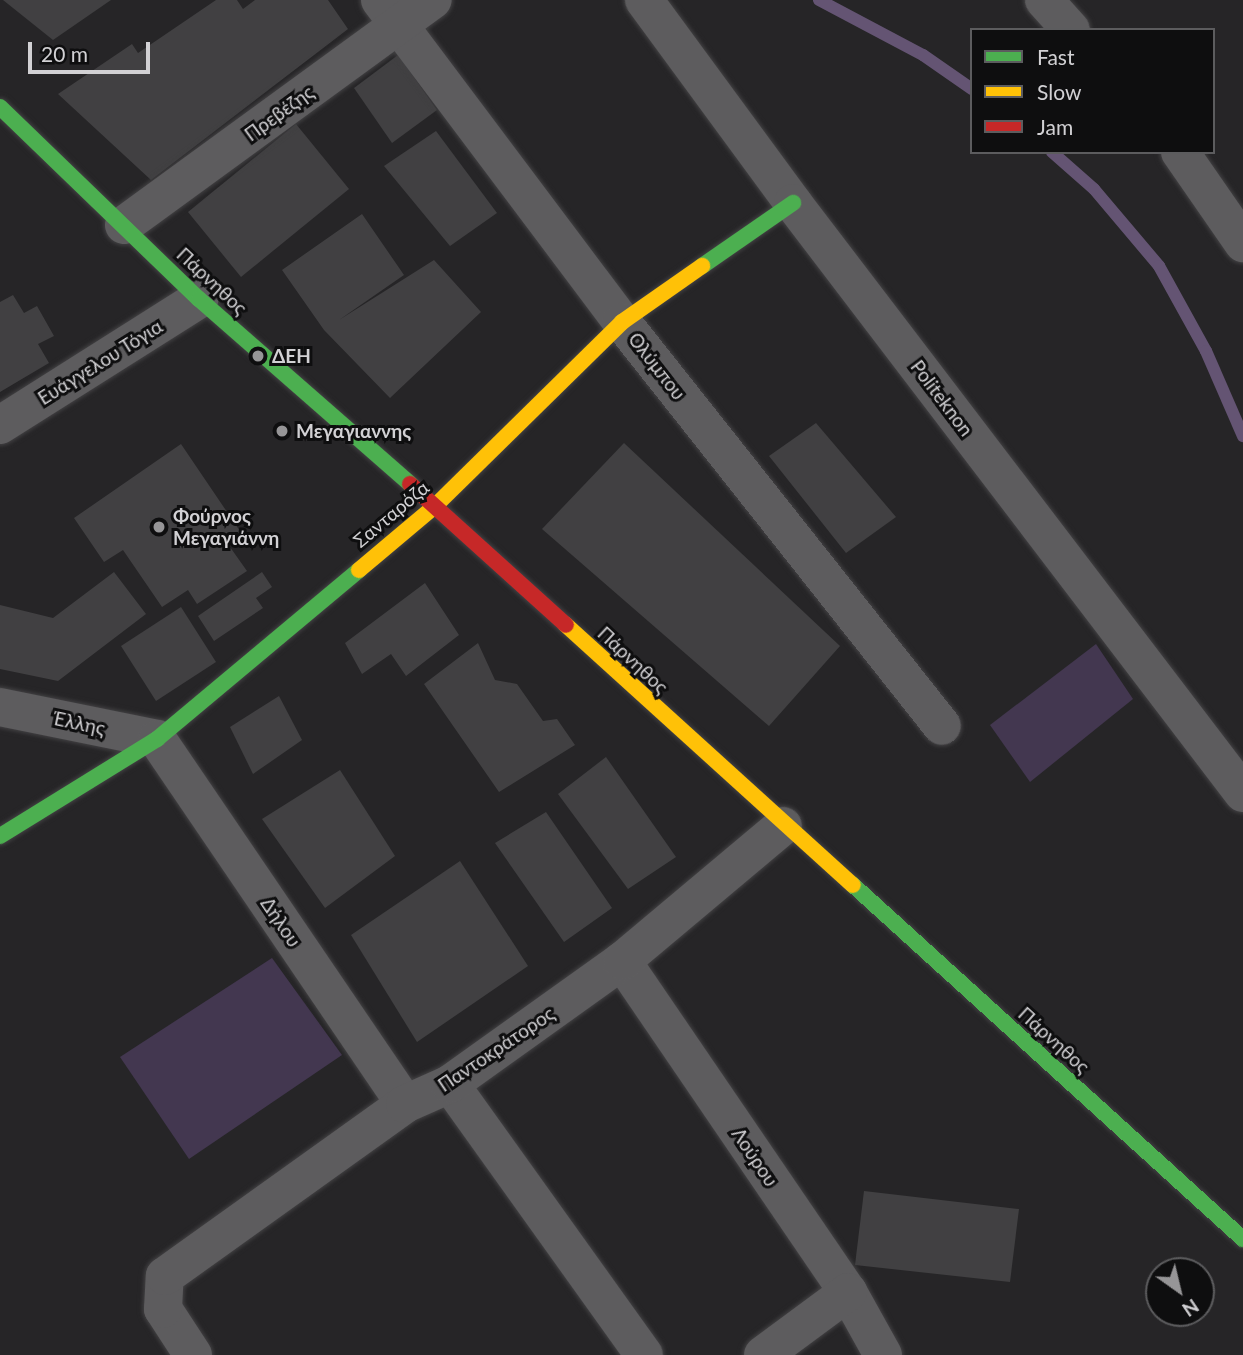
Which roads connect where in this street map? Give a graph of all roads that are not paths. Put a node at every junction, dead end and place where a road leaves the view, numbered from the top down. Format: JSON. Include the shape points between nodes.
{"nodes":[{"id":1,"x":433,"y":0,"type":"edge"},
{"id":2,"x":645,"y":0,"type":"edge"},
{"id":3,"x":1044,"y":0,"type":"edge"},
{"id":4,"x":389,"y":13,"type":"edge"},
{"id":5,"x":1069,"y":28,"type":"edge"},
{"id":6,"x":0,"y":107,"type":"edge"},
{"id":7,"x":1181,"y":154,"type":"edge"},
{"id":8,"x":793,"y":203,"type":"junction"},
{"id":9,"x":124,"y":225,"type":"junction"},
{"id":10,"x":1243,"y":243,"type":"edge"},
{"id":11,"x":199,"y":299,"type":"junction"},
{"id":12,"x":622,"y":322,"type":"junction"},
{"id":13,"x":0,"y":425,"type":"edge"},
{"id":14,"x":435,"y":506,"type":"junction"},
{"id":15,"x":0,"y":707,"type":"edge"},
{"id":16,"x":942,"y":726,"type":"dead end"},
{"id":17,"x":158,"y":739,"type":"junction"},
{"id":18,"x":1243,"y":793,"type":"edge"},
{"id":19,"x":783,"y":826,"type":"junction"},
{"id":20,"x":0,"y":836,"type":"edge"},
{"id":21,"x":622,"y":961,"type":"junction"},
{"id":22,"x":450,"y":1084,"type":"junction"},
{"id":23,"x":405,"y":1104,"type":"junction"},
{"id":24,"x":1243,"y":1239,"type":"edge"},
{"id":25,"x":848,"y":1292,"type":"junction"},
{"id":26,"x":193,"y":1355,"type":"edge"},
{"id":27,"x":644,"y":1355,"type":"edge"},
{"id":28,"x":763,"y":1355,"type":"edge"},
{"id":29,"x":883,"y":1355,"type":"edge"}],
"edges":[{"from":1,"to":4,"type":"street","name":"Πρεβέζης"},
{"from":2,"to":8,"type":"street","name":"Politeknon"},
{"from":3,"to":5,"type":"street"},
{"from":4,"to":9,"type":"street","name":"Πρεβέζης"},
{"from":4,"to":12,"type":"street","name":"Ολύμπου"},
{"from":6,"to":9,"type":"main road","name":"Πάρνηθος"},
{"from":7,"to":10,"type":"street"},
{"from":8,"to":12,"type":"main road","name":"Σανταρόζα"},
{"from":8,"to":18,"type":"street","name":"Politeknon"},
{"from":9,"to":11,"type":"main road","name":"Πάρνηθος"},
{"from":11,"to":13,"type":"street","name":"Ευάγγελου Τόγια"},
{"from":11,"to":14,"type":"main road","name":"Πάρνηθος"},
{"from":12,"to":14,"type":"main road","name":"Σανταρόζα"},
{"from":12,"to":16,"type":"street","name":"Ολύμπου"},
{"from":14,"to":17,"type":"main road","name":"Σανταρόζα"},
{"from":14,"to":19,"type":"main road","name":"Πάρνηθος"},
{"from":15,"to":17,"type":"street","name":"Έλλης"},
{"from":17,"to":20,"type":"main road","name":"Σανταρόζα"},
{"from":17,"to":23,"type":"street","name":"Δήλου"},
{"from":19,"to":21,"type":"street","name":"Παντοκράτορος"},
{"from":19,"to":24,"type":"main road","name":"Πάρνηθος"},
{"from":21,"to":22,"type":"street","name":"Παντοκράτορος"},
{"from":21,"to":25,"type":"street","name":"Λούρου"},
{"from":22,"to":23,"type":"street","name":"Παντοκράτορος"},
{"from":22,"to":27,"type":"street"},
{"from":23,"to":26,"type":"street","name":"Παντοκράτορος","via":[[165,1276],[163,1309]]},
{"from":25,"to":28,"type":"street"},
{"from":25,"to":29,"type":"street","name":"Λούρου"}]}
